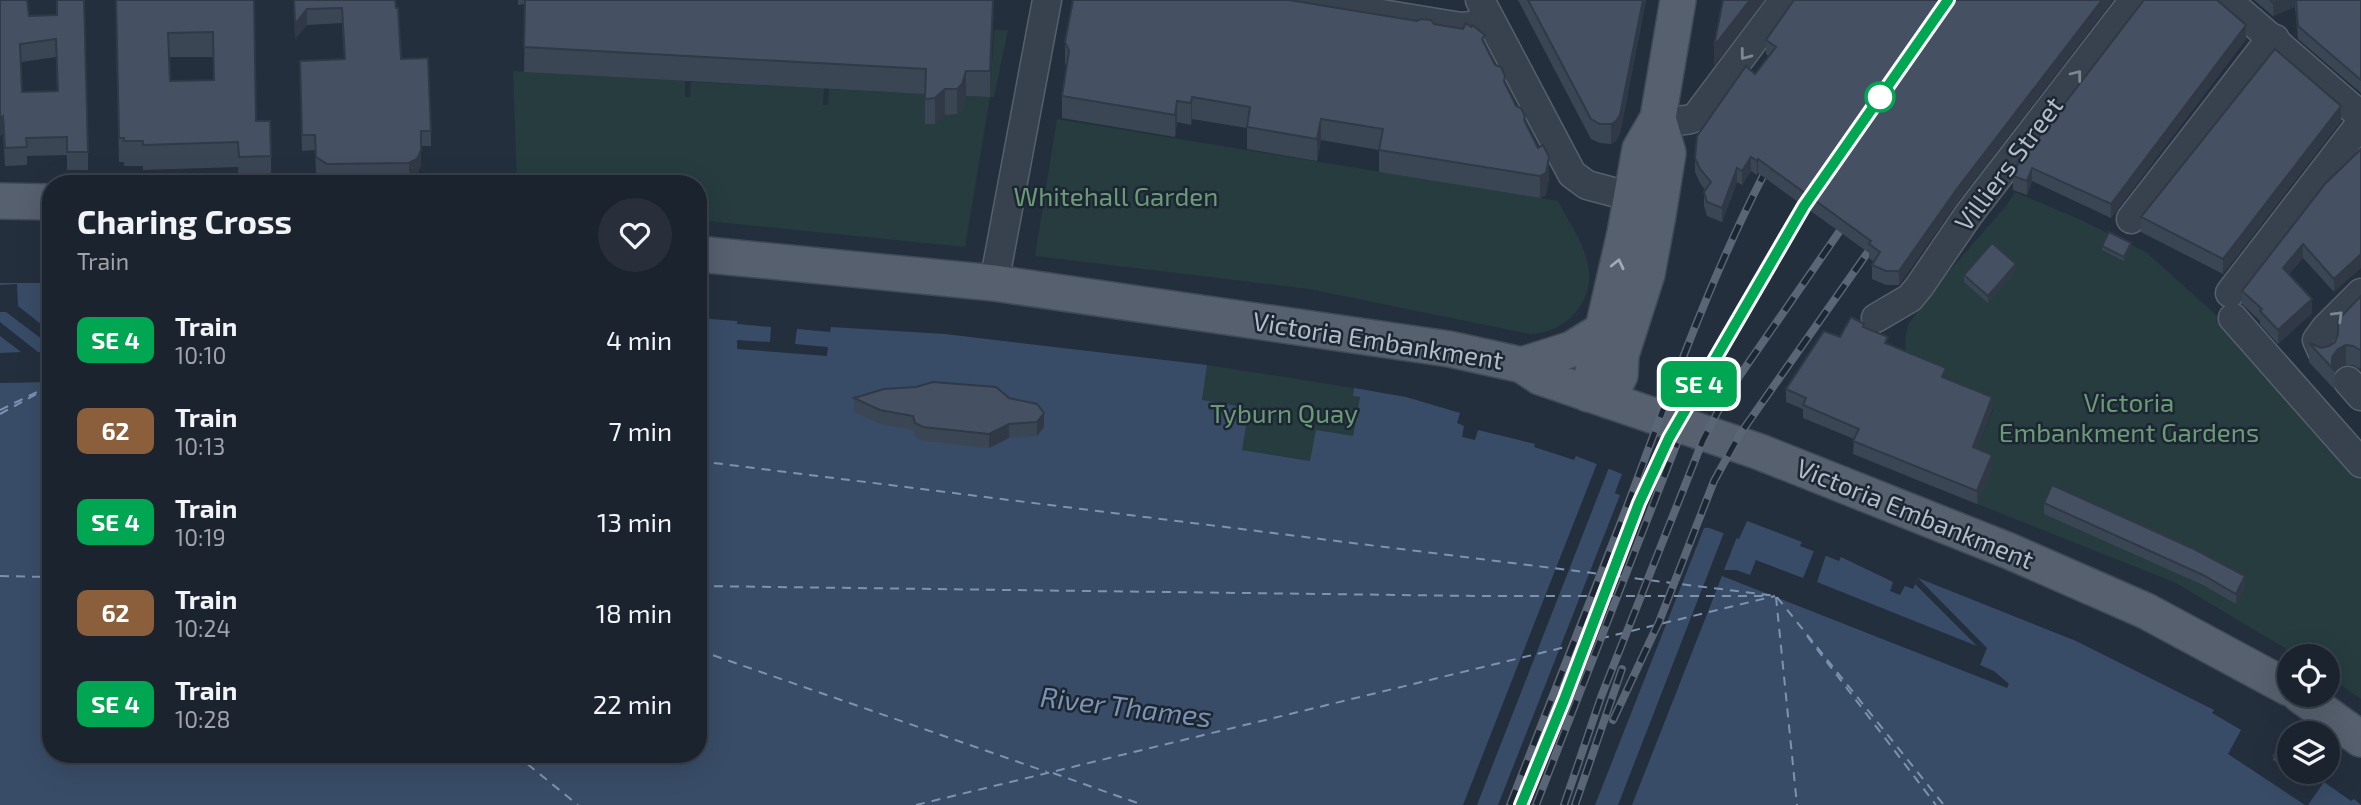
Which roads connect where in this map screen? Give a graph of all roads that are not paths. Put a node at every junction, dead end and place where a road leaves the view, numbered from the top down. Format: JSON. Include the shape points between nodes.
{"nodes":[{"id":1,"x":1047,"y":0,"type":"edge"},
{"id":2,"x":1296,"y":0,"type":"edge"},
{"id":3,"x":1678,"y":0,"type":"edge"},
{"id":4,"x":1784,"y":0,"type":"edge"},
{"id":5,"x":2134,"y":0,"type":"edge"},
{"id":6,"x":2227,"y":0,"type":"edge"},
{"id":7,"x":1484,"y":9,"type":"edge"},
{"id":8,"x":2275,"y":39,"type":"junction"},
{"id":9,"x":2361,"y":116,"type":"edge"},
{"id":10,"x":1658,"y":118,"type":"junction"},
{"id":11,"x":2361,"y":123,"type":"edge"},
{"id":12,"x":0,"y":201,"type":"edge"},
{"id":13,"x":42,"y":202,"type":"edge"},
{"id":14,"x":1645,"y":206,"type":"junction"},
{"id":15,"x":2132,"y":219,"type":"dead end"},
{"id":16,"x":707,"y":255,"type":"edge"},
{"id":17,"x":994,"y":283,"type":"junction"},
{"id":18,"x":2361,"y":293,"type":"edge"},
{"id":19,"x":1876,"y":318,"type":"dead end"},
{"id":20,"x":1601,"y":331,"type":"junction"},
{"id":21,"x":2319,"y":345,"type":"edge"},
{"id":22,"x":1522,"y":365,"type":"junction"},
{"id":23,"x":1598,"y":397,"type":"junction"},
{"id":24,"x":2361,"y":463,"type":"edge"},
{"id":25,"x":2277,"y":682,"type":"edge"},
{"id":26,"x":2317,"y":707,"type":"edge"},
{"id":27,"x":2361,"y":739,"type":"edge"}],
"edges":[{"from":1,"to":17,"type":"street"},
{"from":2,"to":7,"type":"street","via":[[1461,27],[1471,26]]},
{"from":3,"to":10,"type":"main road"},
{"from":4,"to":10,"type":"street","one_way":true,"via":[[1696,117],[1688,121]]},
{"from":19,"to":5,"type":"street","name":"Villiers Street","one_way":true,"via":[[1910,298],[1919,287],[1969,214]]},
{"from":6,"to":8,"type":"street"},
{"from":7,"to":14,"type":"street","via":[[1572,174],[1587,186]]},
{"from":8,"to":9,"type":"street"},
{"from":8,"to":15,"type":"street"},
{"from":10,"to":14,"type":"main road","via":[[1640,149]]},
{"from":11,"to":24,"type":"street","via":[[2231,305]]},
{"from":12,"to":13,"type":"main road"},
{"from":20,"to":14,"type":"main road","one_way":true},
{"from":14,"to":23,"type":"main road","via":[[1647,274],[1621,355],[1619,376]]},
{"from":16,"to":17,"type":"main road","name":"Victoria Embankment"},
{"from":17,"to":22,"type":"main road","name":"Victoria Embankment","via":[[1450,349]]},
{"from":21,"to":18,"type":"street","one_way":true,"via":[[2325,328]]},
{"from":20,"to":22,"type":"main road","via":[[1572,349]]},
{"from":20,"to":23,"type":"main road"},
{"from":22,"to":23,"type":"main road","name":"Victoria Embankment","via":[[1541,377]]},
{"from":23,"to":25,"type":"main road","name":"Victoria Embankment","via":[[1760,452],[2083,583],[2146,611]]},
{"from":26,"to":27,"type":"main road"}]}
